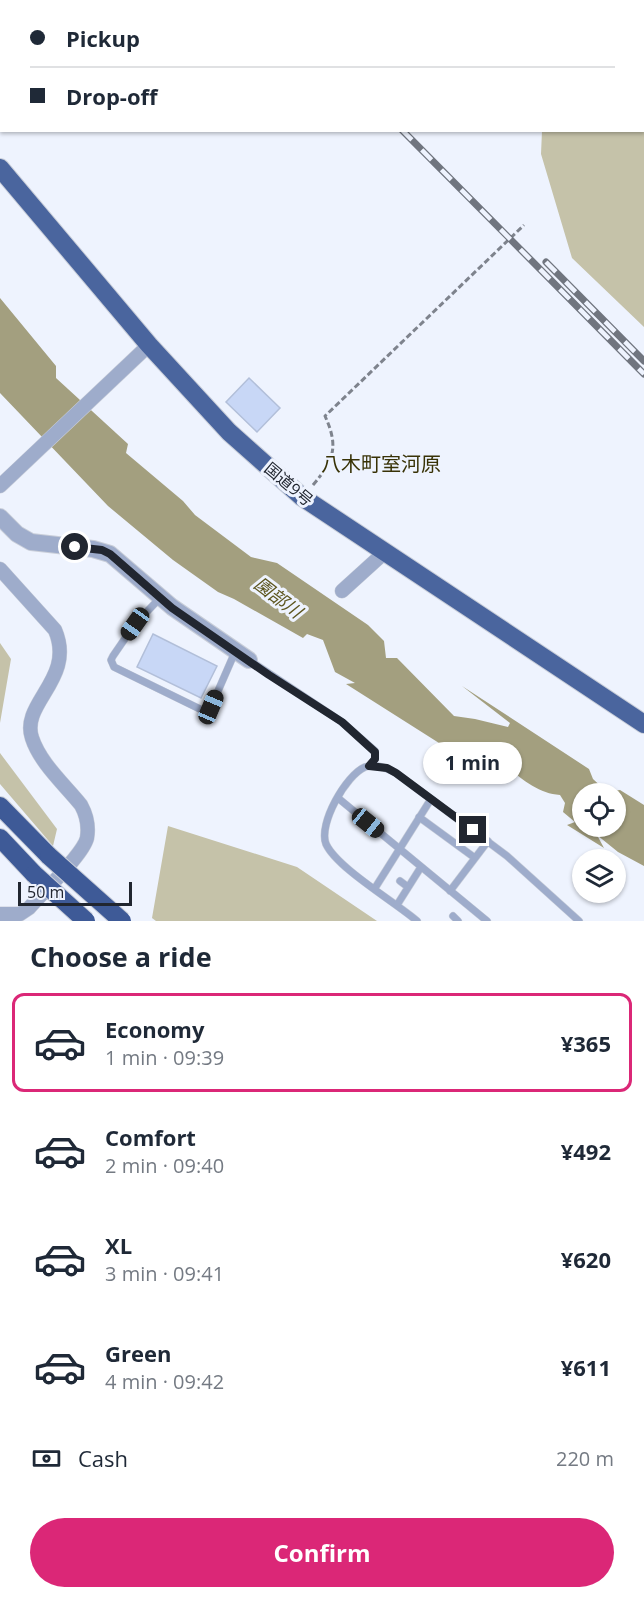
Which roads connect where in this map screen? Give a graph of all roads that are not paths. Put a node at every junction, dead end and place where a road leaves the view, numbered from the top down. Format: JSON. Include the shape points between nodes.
{"nodes":[{"id":1,"x":0,"y":168,"type":"edge"},
{"id":2,"x":143,"y":351,"type":"junction"},
{"id":3,"x":2,"y":484,"type":"edge"},
{"id":4,"x":0,"y":517,"type":"edge"},
{"id":5,"x":386,"y":552,"type":"junction"},
{"id":6,"x":0,"y":569,"type":"edge"},
{"id":7,"x":342,"y":591,"type":"dead end"},
{"id":8,"x":161,"y":597,"type":"junction"},
{"id":9,"x":242,"y":655,"type":"junction"},
{"id":10,"x":644,"y":724,"type":"edge"},
{"id":11,"x":369,"y":766,"type":"junction"},
{"id":12,"x":338,"y":798,"type":"junction"},
{"id":13,"x":431,"y":799,"type":"junction"},
{"id":14,"x":0,"y":806,"type":"edge"},
{"id":15,"x":419,"y":817,"type":"junction"},
{"id":16,"x":0,"y":838,"type":"edge"},
{"id":17,"x":488,"y":842,"type":"junction"},
{"id":18,"x":399,"y":848,"type":"junction"},
{"id":19,"x":475,"y":858,"type":"junction"},
{"id":20,"x":421,"y":867,"type":"junction"},
{"id":21,"x":400,"y":881,"type":"dead end"},
{"id":22,"x":408,"y":887,"type":"junction"},
{"id":23,"x":375,"y":888,"type":"junction"},
{"id":24,"x":450,"y":891,"type":"junction"},
{"id":25,"x":397,"y":904,"type":"junction"},
{"id":26,"x":0,"y":914,"type":"edge"},
{"id":27,"x":484,"y":920,"type":"edge"},
{"id":28,"x":86,"y":921,"type":"edge"},
{"id":29,"x":122,"y":921,"type":"edge"},
{"id":30,"x":417,"y":921,"type":"edge"},
{"id":31,"x":579,"y":921,"type":"edge"}],
"edges":[{"from":1,"to":2,"type":"highway","name":"国道9号","via":[[96,285]]},
{"from":2,"to":3,"type":"street"},
{"from":2,"to":5,"type":"highway","name":"国道9号","via":[[302,497]]},
{"from":4,"to":8,"type":"street","via":[[31,542],[110,554]]},
{"from":5,"to":7,"type":"street"},
{"from":5,"to":10,"type":"highway","name":"国道9号"},
{"from":6,"to":26,"type":"street","via":[[55,630],[59,640],[58,669],[32,718],[31,735],[38,752],[81,805],[88,827],[82,848],[29,908],[20,915]]},
{"from":8,"to":9,"type":"street"},
{"from":8,"to":9,"type":"lane","via":[[135,624],[113,656],[114,667],[206,712]]},
{"from":9,"to":11,"type":"lane","via":[[342,722],[375,752]]},
{"from":11,"to":12,"type":"lane","via":[[356,773]]},
{"from":11,"to":13,"type":"lane","via":[[387,768]]},
{"from":12,"to":18,"type":"lane"},
{"from":12,"to":23,"type":"lane","via":[[329,813],[326,843],[337,859]]},
{"from":13,"to":15,"type":"lane"},
{"from":13,"to":17,"type":"lane"},
{"from":14,"to":29,"type":"highway","bridge":true},
{"from":15,"to":18,"type":"lane"},
{"from":15,"to":19,"type":"lane"},
{"from":16,"to":28,"type":"highway","bridge":true},
{"from":17,"to":19,"type":"lane"},
{"from":17,"to":31,"type":"lane"},
{"from":18,"to":20,"type":"lane"},
{"from":18,"to":23,"type":"lane"},
{"from":19,"to":24,"type":"lane"},
{"from":20,"to":22,"type":"lane"},
{"from":20,"to":24,"type":"lane"},
{"from":21,"to":22,"type":"lane"},
{"from":22,"to":25,"type":"lane"},
{"from":23,"to":25,"type":"lane"},
{"from":24,"to":27,"type":"lane"},
{"from":25,"to":30,"type":"lane"}]}
